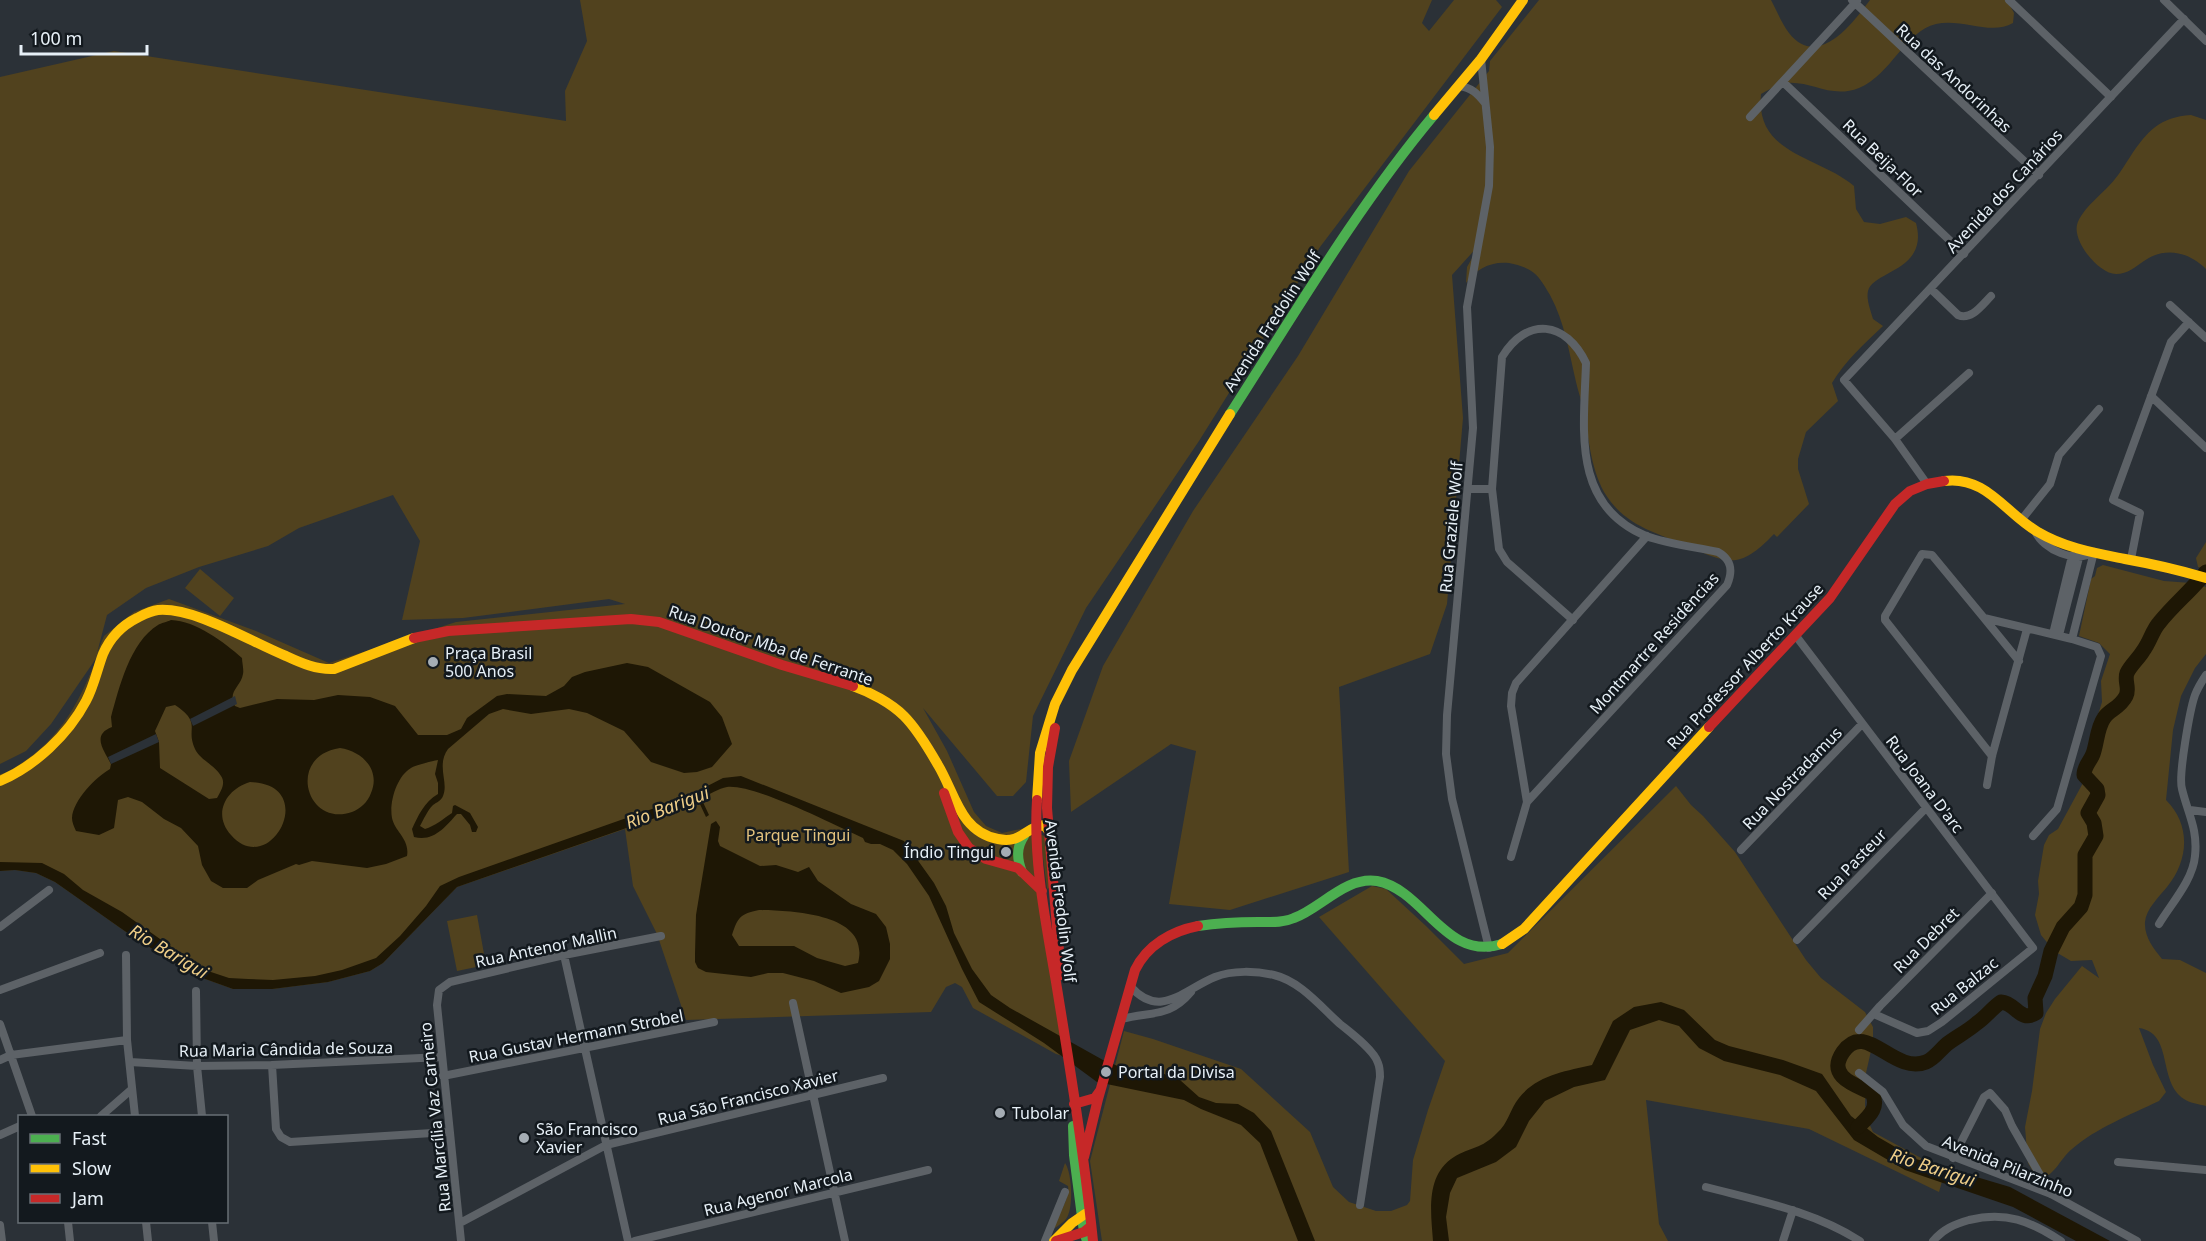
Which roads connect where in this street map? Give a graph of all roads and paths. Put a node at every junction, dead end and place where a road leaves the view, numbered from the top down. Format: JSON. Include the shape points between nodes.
{"nodes":[{"id":1,"x":1523,"y":0,"type":"edge"},
{"id":2,"x":2009,"y":0,"type":"edge"},
{"id":3,"x":2164,"y":0,"type":"edge"},
{"id":4,"x":1855,"y":1,"type":"edge"},
{"id":5,"x":2184,"y":20,"type":"junction"},
{"id":6,"x":2206,"y":41,"type":"edge"},
{"id":7,"x":1481,"y":59,"type":"junction"},
{"id":8,"x":1783,"y":82,"type":"junction"},
{"id":9,"x":1459,"y":86,"type":"junction"},
{"id":10,"x":2111,"y":97,"type":"junction"},
{"id":11,"x":1486,"y":104,"type":"junction"},
{"id":12,"x":1750,"y":117,"type":"dead end"},
{"id":13,"x":2039,"y":175,"type":"junction"},
{"id":14,"x":1964,"y":254,"type":"junction"},
{"id":15,"x":1931,"y":289,"type":"junction"},
{"id":16,"x":1991,"y":296,"type":"dead end"},
{"id":17,"x":2170,"y":305,"type":"dead end"},
{"id":18,"x":2189,"y":322,"type":"junction"},
{"id":19,"x":2206,"y":338,"type":"edge"},
{"id":20,"x":1970,"y":373,"type":"dead end"},
{"id":21,"x":2151,"y":396,"type":"junction"},
{"id":22,"x":2099,"y":409,"type":"dead end"},
{"id":23,"x":1895,"y":440,"type":"junction"},
{"id":24,"x":2206,"y":448,"type":"edge"},
{"id":25,"x":1927,"y":484,"type":"junction"},
{"id":26,"x":1468,"y":489,"type":"junction"},
{"id":27,"x":1492,"y":489,"type":"junction"},
{"id":28,"x":2022,"y":519,"type":"junction"},
{"id":29,"x":1647,"y":536,"type":"junction"},
{"id":30,"x":2094,"y":552,"type":"junction"},
{"id":31,"x":2077,"y":554,"type":"junction"},
{"id":32,"x":2131,"y":559,"type":"junction"},
{"id":33,"x":2206,"y":578,"type":"edge"},
{"id":34,"x":1984,"y":618,"type":"junction"},
{"id":35,"x":1573,"y":620,"type":"junction"},
{"id":36,"x":2027,"y":629,"type":"junction"},
{"id":37,"x":2056,"y":635,"type":"junction"},
{"id":38,"x":1796,"y":636,"type":"junction"},
{"id":39,"x":2072,"y":639,"type":"junction"},
{"id":40,"x":2019,"y":661,"type":"junction"},
{"id":41,"x":2206,"y":675,"type":"edge"},
{"id":42,"x":1862,"y":724,"type":"junction"},
{"id":43,"x":929,"y":750,"type":"junction"},
{"id":44,"x":1992,"y":756,"type":"junction"},
{"id":45,"x":1042,"y":775,"type":"junction"},
{"id":46,"x":0,"y":781,"type":"edge"},
{"id":47,"x":1987,"y":785,"type":"dead end"},
{"id":48,"x":1527,"y":802,"type":"junction"},
{"id":49,"x":1926,"y":808,"type":"junction"},
{"id":50,"x":2190,"y":810,"type":"junction"},
{"id":51,"x":2206,"y":812,"type":"edge"},
{"id":52,"x":1035,"y":826,"type":"junction"},
{"id":53,"x":1048,"y":830,"type":"junction"},
{"id":54,"x":1024,"y":836,"type":"junction"},
{"id":55,"x":2033,"y":836,"type":"dead end"},
{"id":56,"x":1741,"y":850,"type":"dead end"},
{"id":57,"x":1511,"y":857,"type":"dead end"},
{"id":58,"x":1023,"y":872,"type":"junction"},
{"id":59,"x":1055,"y":889,"type":"junction"},
{"id":60,"x":49,"y":890,"type":"dead end"},
{"id":61,"x":1042,"y":891,"type":"junction"},
{"id":62,"x":1992,"y":893,"type":"junction"},
{"id":63,"x":1044,"y":908,"type":"junction"},
{"id":64,"x":1056,"y":911,"type":"junction"},
{"id":65,"x":2159,"y":924,"type":"dead end"},
{"id":66,"x":0,"y":927,"type":"edge"},
{"id":67,"x":662,"y":936,"type":"dead end"},
{"id":68,"x":1797,"y":940,"type":"dead end"},
{"id":69,"x":1489,"y":948,"type":"junction"},
{"id":70,"x":2033,"y":948,"type":"joint"},
{"id":71,"x":100,"y":953,"type":"dead end"},
{"id":72,"x":126,"y":955,"type":"dead end"},
{"id":73,"x":564,"y":955,"type":"junction"},
{"id":74,"x":1130,"y":986,"type":"junction"},
{"id":75,"x":1194,"y":988,"type":"junction"},
{"id":76,"x":0,"y":990,"type":"edge"},
{"id":77,"x":439,"y":990,"type":"joint"},
{"id":78,"x":196,"y":991,"type":"dead end"},
{"id":79,"x":1144,"y":999,"type":"junction"},
{"id":80,"x":793,"y":1003,"type":"dead end"},
{"id":81,"x":1142,"y":1014,"type":"junction"},
{"id":82,"x":1874,"y":1014,"type":"junction"},
{"id":83,"x":1121,"y":1019,"type":"junction"},
{"id":84,"x":714,"y":1022,"type":"dead end"},
{"id":85,"x":0,"y":1024,"type":"edge"},
{"id":86,"x":1859,"y":1030,"type":"dead end"},
{"id":87,"x":1064,"y":1031,"type":"junction"},
{"id":88,"x":127,"y":1040,"type":"junction"},
{"id":89,"x":586,"y":1048,"type":"junction"},
{"id":90,"x":11,"y":1056,"type":"junction"},
{"id":91,"x":442,"y":1057,"type":"junction"},
{"id":92,"x":0,"y":1060,"type":"edge"},
{"id":93,"x":130,"y":1062,"type":"junction"},
{"id":94,"x":272,"y":1065,"type":"junction"},
{"id":95,"x":197,"y":1066,"type":"junction"},
{"id":96,"x":1859,"y":1073,"type":"dead end"},
{"id":97,"x":443,"y":1076,"type":"junction"},
{"id":98,"x":883,"y":1078,"type":"dead end"},
{"id":99,"x":132,"y":1089,"type":"junction"},
{"id":100,"x":1100,"y":1090,"type":"junction"},
{"id":101,"x":813,"y":1096,"type":"junction"},
{"id":102,"x":1074,"y":1104,"type":"junction"},
{"id":103,"x":32,"y":1115,"type":"edge"},
{"id":104,"x":102,"y":1115,"type":"edge"},
{"id":105,"x":135,"y":1115,"type":"edge"},
{"id":106,"x":202,"y":1115,"type":"edge"},
{"id":107,"x":18,"y":1127,"type":"edge"},
{"id":108,"x":448,"y":1132,"type":"junction"},
{"id":109,"x":0,"y":1135,"type":"edge"},
{"id":110,"x":606,"y":1145,"type":"junction"},
{"id":111,"x":1084,"y":1157,"type":"junction"},
{"id":112,"x":1953,"y":1158,"type":"junction"},
{"id":113,"x":2118,"y":1162,"type":"dead end"},
{"id":114,"x":928,"y":1170,"type":"dead end"},
{"id":115,"x":2206,"y":1170,"type":"edge"},
{"id":116,"x":1706,"y":1187,"type":"dead end"},
{"id":117,"x":834,"y":1191,"type":"junction"},
{"id":118,"x":1065,"y":1192,"type":"dead end"},
{"id":119,"x":2051,"y":1194,"type":"junction"},
{"id":120,"x":1360,"y":1205,"type":"dead end"},
{"id":121,"x":1793,"y":1210,"type":"junction"},
{"id":122,"x":68,"y":1223,"type":"edge"},
{"id":123,"x":146,"y":1223,"type":"edge"},
{"id":124,"x":212,"y":1223,"type":"edge"},
{"id":125,"x":460,"y":1223,"type":"junction"},
{"id":126,"x":1086,"y":1225,"type":"edge"},
{"id":127,"x":0,"y":1229,"type":"edge"},
{"id":128,"x":2,"y":1241,"type":"edge"},
{"id":129,"x":70,"y":1241,"type":"edge"},
{"id":130,"x":148,"y":1241,"type":"edge"},
{"id":131,"x":214,"y":1241,"type":"edge"},
{"id":132,"x":461,"y":1241,"type":"edge"},
{"id":133,"x":628,"y":1241,"type":"edge"},
{"id":134,"x":635,"y":1241,"type":"edge"},
{"id":135,"x":845,"y":1241,"type":"edge"},
{"id":136,"x":1045,"y":1241,"type":"edge"},
{"id":137,"x":1055,"y":1241,"type":"edge"},
{"id":138,"x":1094,"y":1241,"type":"edge"},
{"id":139,"x":1784,"y":1241,"type":"edge"},
{"id":140,"x":1860,"y":1241,"type":"edge"},
{"id":141,"x":1933,"y":1241,"type":"edge"},
{"id":142,"x":2061,"y":1241,"type":"edge"},
{"id":143,"x":2137,"y":1241,"type":"edge"}],
"edges":[{"from":1,"to":7,"type":"street","name":"Avenida Fredolin Wolf"},
{"from":2,"to":10,"type":"street"},
{"from":3,"to":5,"type":"street"},
{"from":4,"to":8,"type":"street"},
{"from":4,"to":13,"type":"street","name":"Rua das Andorinhas"},
{"from":5,"to":6,"type":"street"},
{"from":5,"to":10,"type":"street","name":"Avenida dos Canários"},
{"from":7,"to":9,"type":"street","name":"Avenida Fredolin Wolf"},
{"from":7,"to":11,"type":"street","name":"Rua Graziele Wolf"},
{"from":8,"to":12,"type":"street"},
{"from":8,"to":14,"type":"street","name":"Rua Beija-Flor"},
{"from":9,"to":11,"type":"street","via":[[1475,92]]},
{"from":9,"to":45,"type":"street","name":"Avenida Fredolin Wolf","via":[[1402,153],[1323,269],[1070,675]]},
{"from":10,"to":13,"type":"street","name":"Avenida dos Canários"},
{"from":11,"to":26,"type":"street","name":"Rua Graziele Wolf","via":[[1489,186],[1467,307],[1473,428]]},
{"from":13,"to":14,"type":"street","name":"Avenida dos Canários"},
{"from":14,"to":15,"type":"street","name":"Avenida dos Canários"},
{"from":15,"to":16,"type":"street","via":[[1963,318]]},
{"from":15,"to":23,"type":"street","name":"Avenida dos Canários","via":[[1844,381]]},
{"from":17,"to":18,"type":"street"},
{"from":18,"to":19,"type":"street"},
{"from":18,"to":21,"type":"street","via":[[2171,342]]},
{"from":20,"to":23,"type":"street"},
{"from":21,"to":24,"type":"street"},
{"from":21,"to":32,"type":"street","via":[[2113,500],[2140,513]]},
{"from":22,"to":28,"type":"street","via":[[2059,455],[2050,484]]},
{"from":23,"to":25,"type":"street"},
{"from":25,"to":28,"type":"street","name":"Rua Professor Alberto Krause","via":[[1970,482]]},
{"from":25,"to":38,"type":"street","name":"Rua Professor Alberto Krause","via":[[1910,491],[1895,504],[1830,598]]},
{"from":26,"to":27,"type":"street"},
{"from":26,"to":69,"type":"street","name":"Rua Graziele Wolf","via":[[1446,754],[1452,799]]},
{"from":27,"to":29,"type":"street","name":"Montmartre Residências","via":[[1502,357],[1509,344],[1523,333],[1539,328],[1558,330],[1572,340],[1586,363],[1584,450],[1593,484],[1605,507]]},
{"from":27,"to":35,"type":"street","name":"Montmartre Residências","via":[[1499,549],[1507,562]]},
{"from":28,"to":31,"type":"street","name":"Rua Professor Alberto Krause","via":[[2035,531]]},
{"from":29,"to":35,"type":"street","name":"Montmartre Residências"},
{"from":29,"to":48,"type":"street","name":"Montmartre Residências","via":[[1726,556],[1731,565],[1727,585]]},
{"from":30,"to":31,"type":"street","name":"Rua Professor Alberto Krause"},
{"from":30,"to":32,"type":"street","name":"Rua Professor Alberto Krause"},
{"from":30,"to":39,"type":"street"},
{"from":31,"to":37,"type":"street"},
{"from":32,"to":33,"type":"street","name":"Rua Professor Alberto Krause"},
{"from":34,"to":36,"type":"street"},
{"from":34,"to":40,"type":"street"},
{"from":34,"to":44,"type":"street","via":[[1932,555],[1926,553],[1884,617]]},
{"from":35,"to":48,"type":"street","name":"Montmartre Residências","via":[[1516,683],[1512,693]]},
{"from":36,"to":37,"type":"street"},
{"from":36,"to":40,"type":"street"},
{"from":37,"to":39,"type":"street"},
{"from":38,"to":42,"type":"street","name":"Rua Joana D'arc"},
{"from":38,"to":69,"type":"street","name":"Rua Professor Alberto Krause","via":[[1524,929],[1505,944]]},
{"from":39,"to":55,"type":"street","via":[[2097,647],[2101,656],[2057,809]]},
{"from":40,"to":44,"type":"street"},
{"from":41,"to":50,"type":"street","via":[[2194,696],[2180,775]]},
{"from":42,"to":49,"type":"street","name":"Rua Joana D'arc"},
{"from":42,"to":56,"type":"street","name":"Rua Nostradamus"},
{"from":43,"to":46,"type":"street","name":"Rua Doutor Mba de Ferrante","via":[[904,716],[861,689],[659,622],[613,619],[437,632],[405,639],[325,670],[169,609],[143,614],[113,636],[104,650],[86,702],[59,737],[21,771]]},
{"from":43,"to":54,"type":"street","name":"Rua Doutor Mba de Ferrante","via":[[968,823],[983,835],[1000,840]]},
{"from":43,"to":58,"type":"street","name":"Rua Doutor Mba de Ferrante","via":[[966,846],[976,855]]},
{"from":44,"to":47,"type":"street"},
{"from":45,"to":52,"type":"street","name":"Avenida Fredolin Wolf"},
{"from":45,"to":53,"type":"street","name":"Avenida Fredolin Wolf"},
{"from":48,"to":57,"type":"street","name":"Montmartre Residências"},
{"from":49,"to":62,"type":"street","name":"Rua Joana D'arc"},
{"from":49,"to":68,"type":"street","name":"Rua Pasteur"},
{"from":50,"to":51,"type":"street"},
{"from":50,"to":65,"type":"street","via":[[2196,837],[2195,859]]},
{"from":52,"to":53,"type":"street","via":[[1044,825]]},
{"from":52,"to":54,"type":"street"},
{"from":52,"to":61,"type":"street","name":"Avenida Fredolin Wolf"},
{"from":53,"to":59,"type":"street","name":"Avenida Fredolin Wolf"},
{"from":54,"to":58,"type":"street","via":[[1017,851]]},
{"from":58,"to":61,"type":"street","name":"Rua Doutor Mba de Ferrante"},
{"from":59,"to":61,"type":"street"},
{"from":59,"to":64,"type":"street","name":"Avenida Fredolin Wolf"},
{"from":60,"to":66,"type":"street"},
{"from":61,"to":63,"type":"street","name":"Avenida Fredolin Wolf"},
{"from":62,"to":70,"type":"street","name":"Rua Joana D'arc"},
{"from":62,"to":82,"type":"street","name":"Rua Debret"},
{"from":63,"to":64,"type":"street"},
{"from":63,"to":87,"type":"street","name":"Avenida Fredolin Wolf"},
{"from":64,"to":87,"type":"street","name":"Avenida Fredolin Wolf"},
{"from":67,"to":73,"type":"street","name":"Rua Antenor Mallin"},
{"from":69,"to":74,"type":"street","via":[[1464,944],[1402,893],[1386,883],[1368,880],[1286,921],[1203,925],[1181,930],[1161,940],[1142,957]]},
{"from":70,"to":82,"type":"street","name":"Rua Balzac","via":[[1928,1031],[1917,1033]]},
{"from":71,"to":76,"type":"street"},
{"from":72,"to":88,"type":"street"},
{"from":73,"to":77,"type":"street","name":"Rua Antenor Mallin","via":[[450,982]]},
{"from":73,"to":89,"type":"street"},
{"from":74,"to":79,"type":"street"},
{"from":74,"to":83,"type":"street"},
{"from":75,"to":79,"type":"street","via":[[1162,1002]]},
{"from":75,"to":81,"type":"street","via":[[1171,1010]]},
{"from":75,"to":120,"type":"street","via":[[1216,976],[1245,972],[1290,981],[1364,1045],[1378,1062],[1380,1077]]},
{"from":77,"to":91,"type":"street","name":"Rua Marcília Vaz Carneiro"},
{"from":78,"to":95,"type":"street"},
{"from":79,"to":81,"type":"street"},
{"from":80,"to":101,"type":"street"},
{"from":81,"to":83,"type":"street"},
{"from":82,"to":86,"type":"street","name":"Rua Debret"},
{"from":83,"to":100,"type":"street"},
{"from":84,"to":89,"type":"street","name":"Rua Gustav Hermann Strobel"},
{"from":85,"to":90,"type":"street"},
{"from":87,"to":102,"type":"street","name":"Avenida Fredolin Wolf"},
{"from":88,"to":90,"type":"street"},
{"from":88,"to":93,"type":"street"},
{"from":89,"to":97,"type":"street","name":"Rua Gustav Hermann Strobel"},
{"from":89,"to":110,"type":"street"},
{"from":90,"to":92,"type":"street"},
{"from":90,"to":103,"type":"street"},
{"from":91,"to":94,"type":"street","name":"Rua Maria Cândida de Souza"},
{"from":91,"to":97,"type":"street","name":"Rua Marcília Vaz Carneiro"},
{"from":93,"to":95,"type":"street","name":"Rua Maria Cândida de Souza"},
{"from":93,"to":99,"type":"street"},
{"from":94,"to":95,"type":"street","name":"Rua Maria Cândida de Souza"},
{"from":94,"to":108,"type":"street","via":[[276,1129],[290,1142]]},
{"from":95,"to":106,"type":"street"},
{"from":96,"to":112,"type":"street","name":"Avenida Pilarzinho","via":[[1883,1092],[1903,1125],[1926,1146]]},
{"from":97,"to":108,"type":"street","name":"Rua Marcília Vaz Carneiro"},
{"from":98,"to":101,"type":"street","name":"Rua São Francisco Xavier"},
{"from":99,"to":104,"type":"street"},
{"from":99,"to":105,"type":"street"},
{"from":100,"to":102,"type":"street","via":[[1095,1098]]},
{"from":100,"to":111,"type":"street"},
{"from":101,"to":110,"type":"street","name":"Rua São Francisco Xavier"},
{"from":101,"to":117,"type":"street"},
{"from":102,"to":111,"type":"street","name":"Avenida Fredolin Wolf"},
{"from":102,"to":126,"type":"street","name":"Avenida Fredolin Wolf","via":[[1074,1155]]},
{"from":107,"to":109,"type":"street"},
{"from":108,"to":125,"type":"street","name":"Rua Marcília Vaz Carneiro"},
{"from":110,"to":125,"type":"street","name":"Rua São Francisco Xavier"},
{"from":110,"to":133,"type":"street"},
{"from":111,"to":126,"type":"street","name":"Avenida Fredolin Wolf"},
{"from":112,"to":119,"type":"street","name":"Avenida Pilarzinho"},
{"from":112,"to":119,"type":"street","via":[[1984,1097],[1990,1093],[2006,1110]]},
{"from":113,"to":115,"type":"street"},
{"from":114,"to":117,"type":"street","name":"Rua Agenor Marcola"},
{"from":116,"to":121,"type":"street"},
{"from":117,"to":134,"type":"street","name":"Rua Agenor Marcola"},
{"from":117,"to":135,"type":"street"},
{"from":118,"to":136,"type":"street"},
{"from":119,"to":143,"type":"street","name":"Avenida Pilarzinho"},
{"from":121,"to":139,"type":"street"},
{"from":121,"to":140,"type":"street"},
{"from":122,"to":129,"type":"street"},
{"from":123,"to":130,"type":"street"},
{"from":124,"to":131,"type":"street"},
{"from":125,"to":132,"type":"street","name":"Rua Marcília Vaz Carneiro"},
{"from":126,"to":137,"type":"street"},
{"from":126,"to":137,"type":"street"},
{"from":126,"to":138,"type":"street","name":"Avenida Fredolin Wolf"},
{"from":127,"to":128,"type":"street"},
{"from":141,"to":142,"type":"street","via":[[1955,1224],[1987,1216],[2009,1216],[2043,1229]]}]}
